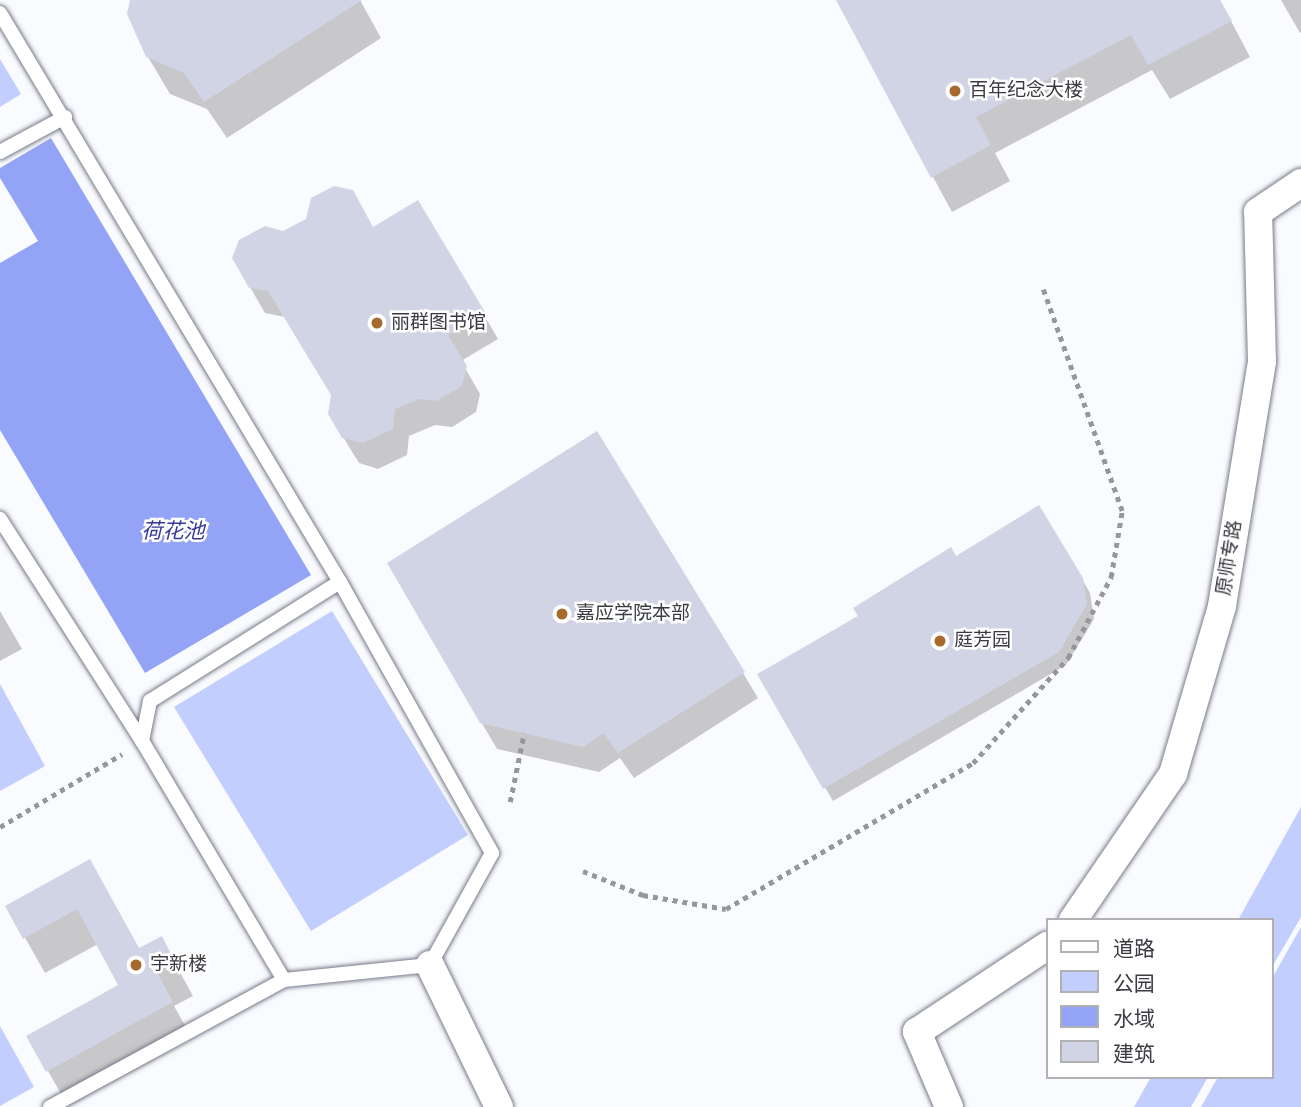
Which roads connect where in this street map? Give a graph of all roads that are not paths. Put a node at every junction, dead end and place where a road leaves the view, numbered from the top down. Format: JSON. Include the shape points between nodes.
{"nodes":[{"id":1,"x":0,"y":13,"type":"edge"},
{"id":2,"x":65,"y":117,"type":"junction"},
{"id":3,"x":0,"y":152,"type":"edge"},
{"id":4,"x":1301,"y":183,"type":"edge"},
{"id":5,"x":0,"y":519,"type":"edge"},
{"id":6,"x":340,"y":582,"type":"junction"},
{"id":7,"x":142,"y":741,"type":"junction"},
{"id":8,"x":1074,"y":918,"type":"edge"},
{"id":9,"x":1046,"y":947,"type":"edge"},
{"id":10,"x":430,"y":965,"type":"junction"},
{"id":11,"x":284,"y":980,"type":"junction"},
{"id":12,"x":50,"y":1107,"type":"edge"},
{"id":13,"x":499,"y":1107,"type":"edge"},
{"id":14,"x":949,"y":1107,"type":"edge"}],
"edges":[{"from":1,"to":2,"type":"lane"},
{"from":2,"to":3,"type":"lane"},
{"from":2,"to":6,"type":"lane"},
{"from":4,"to":8,"type":"street","name":"原师专路","via":[[1258,212],[1262,361],[1222,606],[1173,774]]},
{"from":5,"to":7,"type":"lane"},
{"from":6,"to":7,"type":"lane","via":[[150,701]]},
{"from":6,"to":10,"type":"lane","via":[[492,853]]},
{"from":7,"to":11,"type":"lane"},
{"from":9,"to":14,"type":"street","via":[[916,1032]]},
{"from":10,"to":11,"type":"lane"},
{"from":10,"to":13,"type":"street"},
{"from":11,"to":12,"type":"lane"}]}
